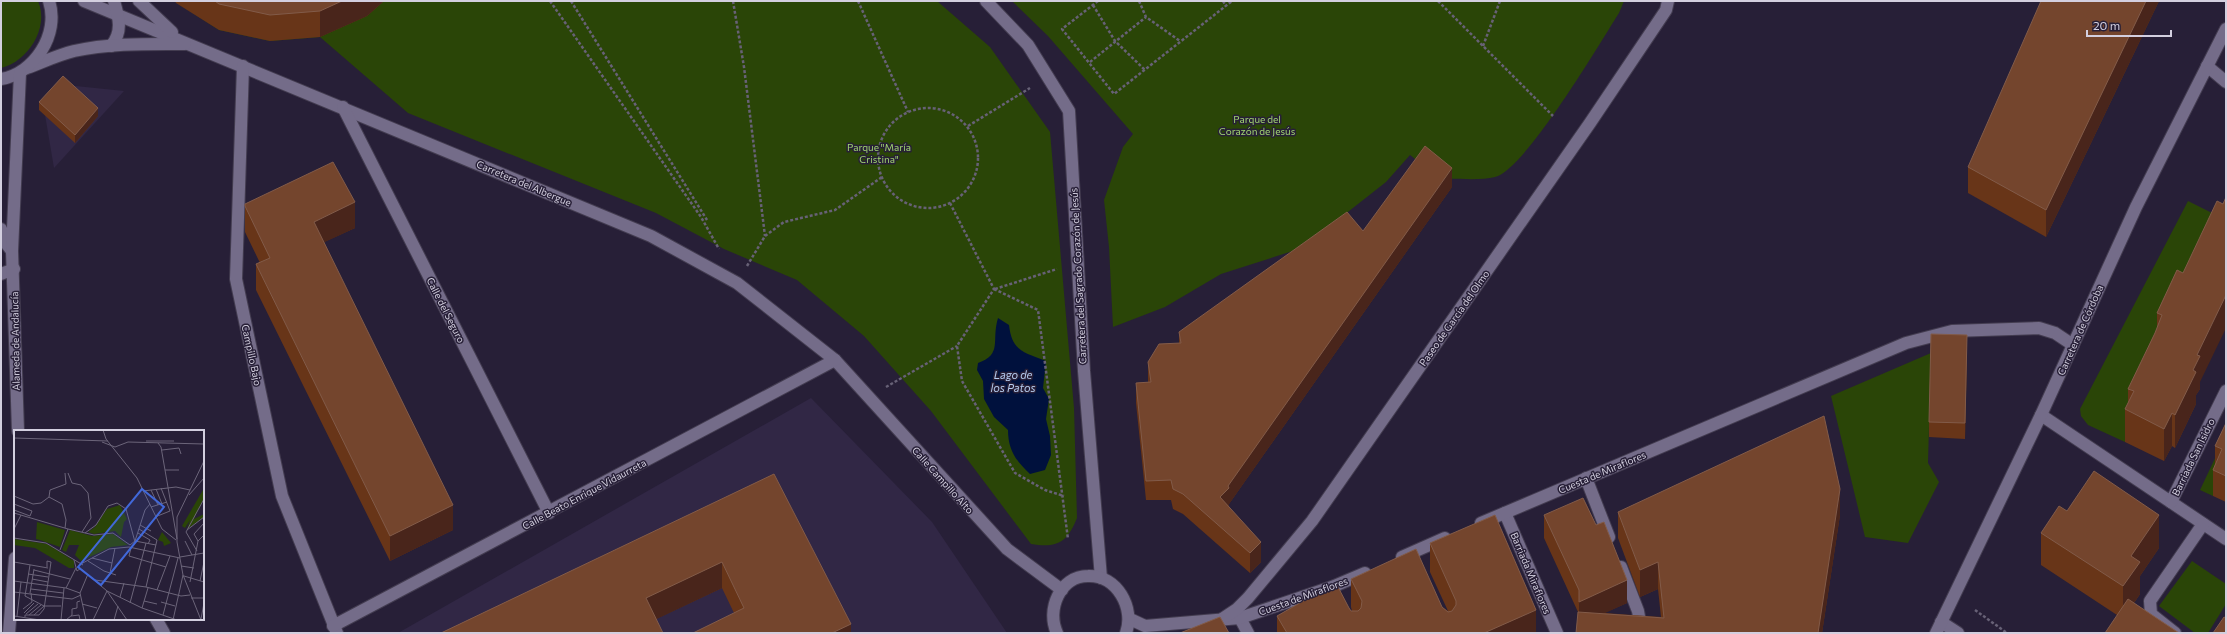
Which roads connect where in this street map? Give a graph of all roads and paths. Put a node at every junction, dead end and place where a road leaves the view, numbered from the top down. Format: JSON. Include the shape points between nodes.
{"nodes":[{"id":1,"x":84,"y":1,"type":"edge"},
{"id":2,"x":114,"y":1,"type":"edge"},
{"id":3,"x":139,"y":1,"type":"edge"},
{"id":4,"x":550,"y":1,"type":"edge"},
{"id":5,"x":571,"y":1,"type":"edge"},
{"id":6,"x":734,"y":1,"type":"edge"},
{"id":7,"x":858,"y":1,"type":"edge"},
{"id":8,"x":986,"y":1,"type":"edge"},
{"id":9,"x":1098,"y":1,"type":"edge"},
{"id":10,"x":1139,"y":1,"type":"edge"},
{"id":11,"x":1223,"y":1,"type":"edge"},
{"id":12,"x":1232,"y":1,"type":"edge"},
{"id":13,"x":1438,"y":1,"type":"edge"},
{"id":14,"x":1500,"y":1,"type":"edge"},
{"id":15,"x":1678,"y":1,"type":"edge"},
{"id":16,"x":50,"y":2,"type":"edge"},
{"id":17,"x":1093,"y":5,"type":"junction"},
{"id":18,"x":1667,"y":5,"type":"edge"},
{"id":19,"x":1226,"y":6,"type":"junction"},
{"id":20,"x":118,"y":14,"type":"junction"},
{"id":21,"x":1146,"y":17,"type":"junction"},
{"id":22,"x":2226,"y":29,"type":"edge"},
{"id":23,"x":1115,"y":41,"type":"junction"},
{"id":24,"x":1180,"y":41,"type":"junction"},
{"id":25,"x":192,"y":44,"type":"junction"},
{"id":26,"x":111,"y":46,"type":"junction"},
{"id":27,"x":1483,"y":46,"type":"junction"},
{"id":28,"x":1090,"y":62,"type":"junction"},
{"id":29,"x":243,"y":66,"type":"junction"},
{"id":30,"x":2207,"y":66,"type":"junction"},
{"id":31,"x":24,"y":70,"type":"junction"},
{"id":32,"x":1145,"y":70,"type":"junction"},
{"id":33,"x":1048,"y":77,"type":"junction"},
{"id":34,"x":1,"y":79,"type":"edge"},
{"id":35,"x":2226,"y":82,"type":"edge"},
{"id":36,"x":343,"y":107,"type":"junction"},
{"id":37,"x":908,"y":112,"type":"junction"},
{"id":38,"x":1553,"y":116,"type":"dead end"},
{"id":39,"x":968,"y":126,"type":"junction"},
{"id":40,"x":882,"y":177,"type":"junction"},
{"id":41,"x":950,"y":203,"type":"junction"},
{"id":42,"x":707,"y":220,"type":"dead end"},
{"id":43,"x":1,"y":229,"type":"edge"},
{"id":44,"x":765,"y":236,"type":"junction"},
{"id":45,"x":12,"y":251,"type":"junction"},
{"id":46,"x":1078,"y":263,"type":"junction"},
{"id":47,"x":14,"y":269,"type":"junction"},
{"id":48,"x":1,"y":274,"type":"edge"},
{"id":49,"x":737,"y":283,"type":"junction"},
{"id":50,"x":994,"y":290,"type":"junction"},
{"id":51,"x":2073,"y":345,"type":"junction"},
{"id":52,"x":957,"y":346,"type":"junction"},
{"id":53,"x":835,"y":360,"type":"junction"},
{"id":54,"x":2226,"y":391,"type":"edge"},
{"id":55,"x":869,"y":397,"type":"junction"},
{"id":56,"x":2041,"y":415,"type":"junction"},
{"id":57,"x":18,"y":430,"type":"edge"},
{"id":58,"x":1586,"y":478,"type":"junction"},
{"id":59,"x":1064,"y":496,"type":"junction"},
{"id":60,"x":2171,"y":502,"type":"junction"},
{"id":61,"x":1505,"y":513,"type":"junction"},
{"id":62,"x":549,"y":514,"type":"junction"},
{"id":63,"x":2203,"y":524,"type":"junction"},
{"id":64,"x":1469,"y":528,"type":"edge"},
{"id":65,"x":1455,"y":534,"type":"edge"},
{"id":66,"x":1068,"y":539,"type":"dead end"},
{"id":67,"x":2226,"y":539,"type":"edge"},
{"id":68,"x":1413,"y":552,"type":"junction"},
{"id":69,"x":1393,"y":560,"type":"edge"},
{"id":70,"x":1419,"y":565,"type":"edge"},
{"id":71,"x":1379,"y":566,"type":"edge"},
{"id":72,"x":14,"y":570,"type":"edge"},
{"id":73,"x":1101,"y":578,"type":"junction"},
{"id":74,"x":1332,"y":587,"type":"junction"},
{"id":75,"x":1062,"y":590,"type":"junction"},
{"id":76,"x":1338,"y":600,"type":"edge"},
{"id":77,"x":1975,"y":610,"type":"dead end"},
{"id":78,"x":1240,"y":618,"type":"junction"},
{"id":79,"x":1130,"y":619,"type":"junction"},
{"id":80,"x":157,"y":620,"type":"edge"},
{"id":81,"x":1220,"y":620,"type":"junction"},
{"id":82,"x":1941,"y":622,"type":"junction"},
{"id":83,"x":335,"y":630,"type":"edge"},
{"id":84,"x":9,"y":633,"type":"edge"},
{"id":85,"x":164,"y":633,"type":"edge"},
{"id":86,"x":1057,"y":633,"type":"edge"},
{"id":87,"x":1126,"y":633,"type":"edge"},
{"id":88,"x":1248,"y":633,"type":"edge"},
{"id":89,"x":1556,"y":633,"type":"edge"},
{"id":90,"x":1642,"y":633,"type":"edge"},
{"id":91,"x":1936,"y":633,"type":"edge"},
{"id":92,"x":1958,"y":633,"type":"edge"},
{"id":93,"x":2007,"y":633,"type":"edge"},
{"id":94,"x":2175,"y":633,"type":"edge"}],
"edges":[{"from":1,"to":20,"type":"street","name":"Carretera del Albergue"},
{"from":2,"to":20,"type":"street"},
{"from":3,"to":25,"type":"street","name":"Carretera del Albergue","via":[[160,23]]},
{"from":4,"to":49,"type":"path","via":[[701,217]]},
{"from":5,"to":42,"type":"path"},
{"from":6,"to":44,"type":"path"},
{"from":7,"to":37,"type":"path"},
{"from":8,"to":33,"type":"street","name":"Carretera del Sagrado Corazón de Jesús","via":[[1028,45]]},
{"from":9,"to":17,"type":"path"},
{"from":10,"to":21,"type":"path"},
{"from":11,"to":19,"type":"path"},
{"from":12,"to":19,"type":"path"},
{"from":13,"to":27,"type":"path"},
{"from":14,"to":27,"type":"path"},
{"from":15,"to":18,"type":"street","name":"Paseo de García del Olmo"},
{"from":16,"to":31,"type":"street","via":[[51,22],[47,40],[38,57]]},
{"from":17,"to":23,"type":"path"},
{"from":17,"to":28,"type":"path","via":[[1062,29]]},
{"from":18,"to":81,"type":"street","name":"Paseo de García del Olmo","via":[[1590,123],[1312,521],[1248,598]]},
{"from":19,"to":24,"type":"path"},
{"from":20,"to":25,"type":"street","name":"Carretera del Albergue"},
{"from":20,"to":26,"type":"street","via":[[119,33]]},
{"from":21,"to":23,"type":"path"},
{"from":21,"to":24,"type":"path"},
{"from":22,"to":30,"type":"street","name":"Carretera de Córdoba"},
{"from":23,"to":28,"type":"path"},
{"from":23,"to":32,"type":"path"},
{"from":24,"to":32,"type":"path"},
{"from":25,"to":26,"type":"street","name":"Carretera del Albergue"},
{"from":25,"to":29,"type":"street","name":"Carretera del Albergue"},
{"from":26,"to":31,"type":"street","name":"Carretera del Albergue","via":[[75,51]]},
{"from":27,"to":38,"type":"path"},
{"from":28,"to":32,"type":"path","via":[[1114,94]]},
{"from":29,"to":36,"type":"street","name":"Carretera del Albergue"},
{"from":29,"to":83,"type":"street","name":"Campillo Bajo","via":[[236,279],[282,496]]},
{"from":30,"to":35,"type":"street"},
{"from":30,"to":51,"type":"street","name":"Carretera de Córdoba","via":[[2136,207]]},
{"from":31,"to":34,"type":"street","name":"Carretera del Albergue"},
{"from":31,"to":45,"type":"street","name":"Alameda de Andalucía"},
{"from":33,"to":39,"type":"path"},
{"from":33,"to":46,"type":"street","name":"Carretera del Sagrado Corazón de Jesús","via":[[1069,111]]},
{"from":36,"to":49,"type":"street","name":"Carretera del Albergue","via":[[651,236]]},
{"from":36,"to":62,"type":"street","name":"Calle del Seguro"},
{"from":37,"to":39,"type":"path","via":[[924,108],[940,109],[955,115]]},
{"from":37,"to":40,"type":"path","via":[[895,120],[885,132],[879,146],[878,161]]},
{"from":39,"to":41,"type":"path","via":[[978,154],[977,169],[963,195]]},
{"from":40,"to":41,"type":"path","via":[[890,191],[918,207],[935,208]]},
{"from":40,"to":44,"type":"path","via":[[835,210],[784,222]]},
{"from":41,"to":50,"type":"path"},
{"from":43,"to":45,"type":"street","name":"Alameda de Andalucía","via":[[5,242]]},
{"from":44,"to":49,"type":"path"},
{"from":45,"to":47,"type":"street","name":"Alameda de Andalucía"},
{"from":46,"to":50,"type":"path"},
{"from":46,"to":73,"type":"street","name":"Carretera del Sagrado Corazón de Jesús"},
{"from":47,"to":48,"type":"street"},
{"from":47,"to":57,"type":"street","name":"Alameda de Andalucía"},
{"from":49,"to":53,"type":"street","name":"Carretera del Albergue"},
{"from":50,"to":52,"type":"path"},
{"from":50,"to":59,"type":"path","via":[[1038,310]]},
{"from":51,"to":56,"type":"street","name":"Carretera de Córdoba"},
{"from":51,"to":58,"type":"street","name":"Cuesta de Miraflores","via":[[2055,333],[2039,328],[1952,331],[1906,343]]},
{"from":52,"to":55,"type":"path"},
{"from":52,"to":59,"type":"path","via":[[962,381],[1015,473],[1045,490]]},
{"from":53,"to":55,"type":"street","name":"Calle Campillo Alto"},
{"from":53,"to":62,"type":"street","name":"Calle Beato Enrique Vidaurreta"},
{"from":54,"to":60,"type":"street","name":"Barriada San Isidro"},
{"from":55,"to":75,"type":"street","name":"Calle Campillo Alto","via":[[1007,549]]},
{"from":56,"to":60,"type":"street"},
{"from":56,"to":82,"type":"street","name":"Carretera de Córdoba"},
{"from":58,"to":61,"type":"street","name":"Cuesta de Miraflores"},
{"from":58,"to":90,"type":"street","via":[[1638,611]]},
{"from":59,"to":66,"type":"path"},
{"from":60,"to":63,"type":"street"},
{"from":61,"to":64,"type":"street","name":"Cuesta de Miraflores"},
{"from":61,"to":89,"type":"street","name":"Barriada Miraflores"},
{"from":62,"to":83,"type":"street","name":"Calle Beato Enrique Vidaurreta"},
{"from":63,"to":67,"type":"street"},
{"from":63,"to":94,"type":"street","via":[[2150,601],[2151,614]]},
{"from":65,"to":68,"type":"street"},
{"from":68,"to":69,"type":"street"},
{"from":68,"to":70,"type":"street"},
{"from":71,"to":74,"type":"street","name":"Cuesta de Miraflores"},
{"from":72,"to":84,"type":"street"},
{"from":73,"to":75,"type":"street","via":[[1087,576],[1076,579]]},
{"from":73,"to":79,"type":"street","via":[[1121,594],[1128,607]]},
{"from":74,"to":76,"type":"street"},
{"from":74,"to":78,"type":"street","name":"Cuesta de Miraflores"},
{"from":75,"to":86,"type":"street","via":[[1056,597],[1052,616]]},
{"from":77,"to":93,"type":"path"},
{"from":78,"to":81,"type":"street","name":"Cuesta de Miraflores"},
{"from":78,"to":88,"type":"street"},
{"from":79,"to":81,"type":"street","name":"Cuesta de Miraflores","via":[[1145,626]]},
{"from":79,"to":87,"type":"street"},
{"from":80,"to":85,"type":"street"},
{"from":82,"to":91,"type":"street","name":"Carretera de Córdoba"},
{"from":82,"to":92,"type":"street"}]}
